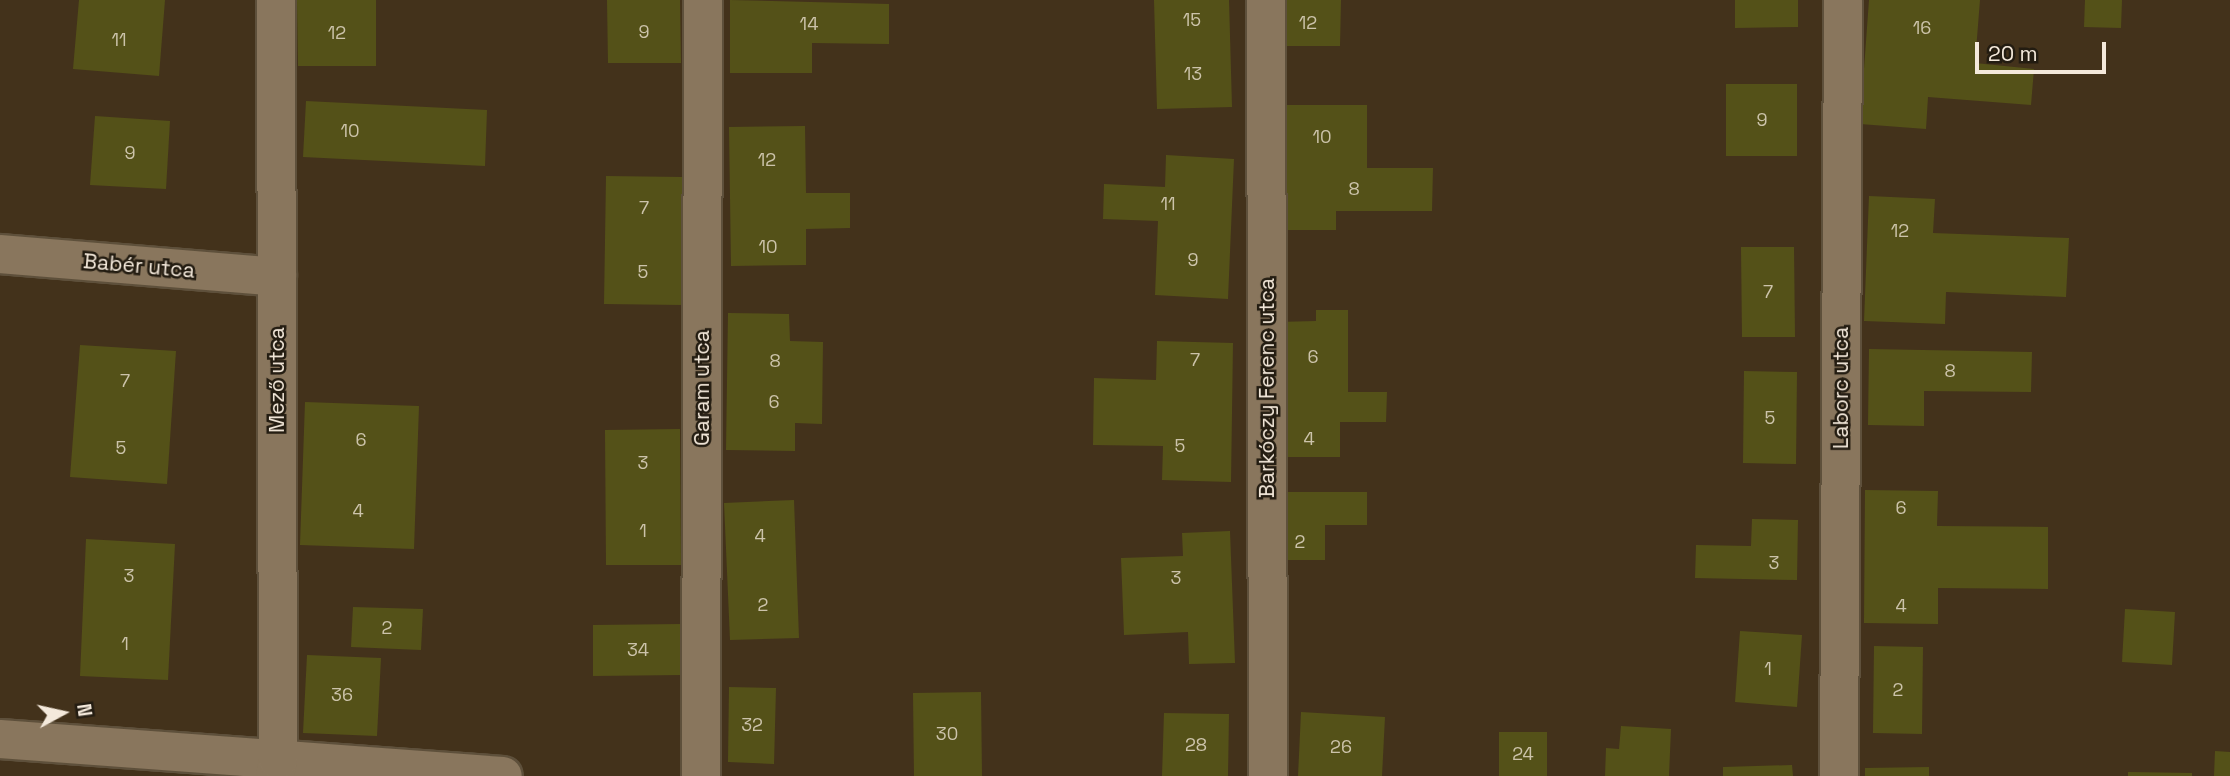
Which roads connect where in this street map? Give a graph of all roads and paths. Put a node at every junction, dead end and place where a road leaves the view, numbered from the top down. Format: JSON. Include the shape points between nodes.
{"nodes":[{"id":1,"x":276,"y":0,"type":"edge"},
{"id":2,"x":703,"y":0,"type":"edge"},
{"id":3,"x":1266,"y":0,"type":"edge"},
{"id":4,"x":1843,"y":0,"type":"edge"},
{"id":5,"x":0,"y":254,"type":"edge"},
{"id":6,"x":277,"y":277,"type":"junction"},
{"id":7,"x":0,"y":739,"type":"edge"},
{"id":8,"x":277,"y":768,"type":"edge"},
{"id":9,"x":503,"y":776,"type":"edge"},
{"id":10,"x":701,"y":776,"type":"edge"},
{"id":11,"x":1268,"y":776,"type":"edge"},
{"id":12,"x":1839,"y":776,"type":"edge"}],
"edges":[{"from":1,"to":6,"type":"street","name":"Mező utca"},
{"from":2,"to":10,"type":"street","name":"Garam utca"},
{"from":3,"to":11,"type":"street","name":"Barkóczy Ferenc utca"},
{"from":4,"to":12,"type":"street","name":"Laborc utca"},
{"from":5,"to":6,"type":"street","name":"Babér utca"},
{"from":6,"to":8,"type":"street","name":"Mező utca"},
{"from":7,"to":8,"type":"street"},
{"from":8,"to":9,"type":"street"}]}
